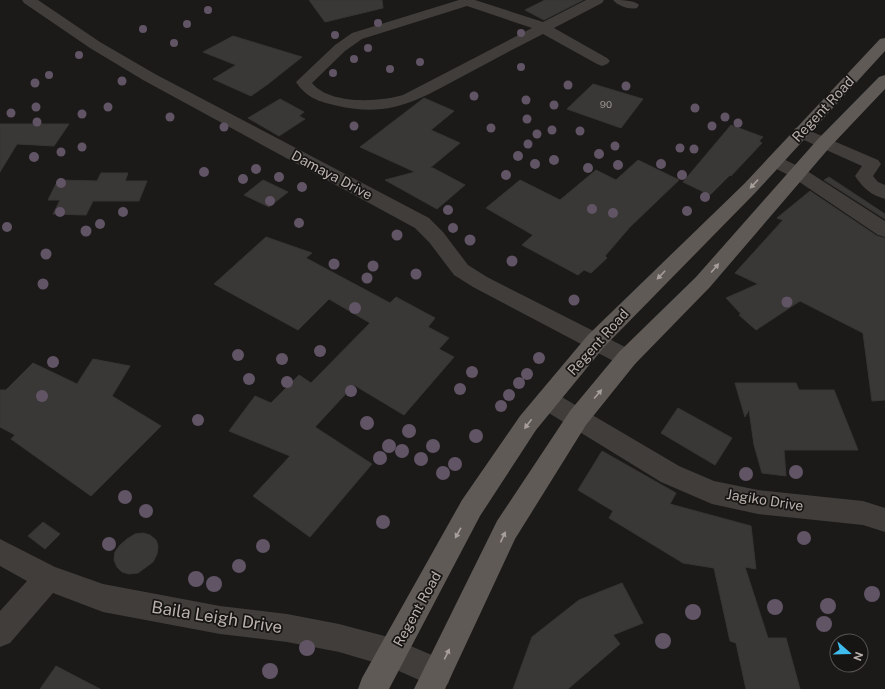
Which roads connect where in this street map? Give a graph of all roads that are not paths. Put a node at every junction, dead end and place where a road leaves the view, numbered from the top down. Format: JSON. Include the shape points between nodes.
{"nodes":[{"id":1,"x":29,"y":0,"type":"edge"},
{"id":2,"x":598,"y":0,"type":"edge"},
{"id":3,"x":468,"y":1,"type":"edge"},
{"id":4,"x":542,"y":28,"type":"junction"},
{"id":5,"x":885,"y":42,"type":"edge"},
{"id":6,"x":602,"y":60,"type":"dead end"},
{"id":7,"x":885,"y":80,"type":"edge"},
{"id":8,"x":802,"y":132,"type":"junction"},
{"id":9,"x":824,"y":143,"type":"junction"},
{"id":10,"x":775,"y":161,"type":"junction"},
{"id":11,"x":878,"y":164,"type":"edge"},
{"id":12,"x":798,"y":173,"type":"junction"},
{"id":13,"x":885,"y":193,"type":"edge"},
{"id":14,"x":885,"y":230,"type":"edge"},
{"id":15,"x":596,"y":342,"type":"junction"},
{"id":16,"x":627,"y":358,"type":"junction"},
{"id":17,"x":547,"y":400,"type":"junction"},
{"id":18,"x":578,"y":418,"type":"junction"},
{"id":19,"x":885,"y":520,"type":"edge"},
{"id":20,"x":0,"y":552,"type":"edge"},
{"id":21,"x":48,"y":578,"type":"junction"},
{"id":22,"x":0,"y":633,"type":"edge"},
{"id":23,"x":392,"y":653,"type":"junction"},
{"id":24,"x":433,"y":681,"type":"edge"},
{"id":25,"x":374,"y":689,"type":"edge"}],
"edges":[{"from":1,"to":15,"type":"street","name":"Damaya Drive","via":[[95,46],[149,77],[422,223],[461,270]]},
{"from":2,"to":4,"type":"street"},
{"from":3,"to":4,"type":"street"},
{"from":3,"to":4,"type":"street","via":[[357,36],[340,48],[304,82],[306,87],[317,94],[361,106],[396,102]]},
{"from":4,"to":6,"type":"street"},
{"from":5,"to":8,"type":"main road","name":"Regent Road"},
{"from":7,"to":9,"type":"main road","name":"Regent Road"},
{"from":8,"to":9,"type":"street"},
{"from":8,"to":10,"type":"main road","name":"Regent Road"},
{"from":9,"to":11,"type":"street"},
{"from":9,"to":12,"type":"main road","name":"Regent Road"},
{"from":10,"to":12,"type":"street"},
{"from":10,"to":15,"type":"main road","name":"Regent Road","one_way":true},
{"from":11,"to":13,"type":"street","via":[[864,176],[872,186]]},
{"from":12,"to":14,"type":"street"},
{"from":16,"to":12,"type":"main road","name":"Regent Road","one_way":true,"via":[[703,282]]},
{"from":15,"to":16,"type":"street","name":"Damaya Drive"},
{"from":15,"to":17,"type":"main road","name":"Regent Road"},
{"from":18,"to":16,"type":"main road","name":"Regent Road","one_way":true},
{"from":17,"to":18,"type":"street","name":"Jagiko Drive"},
{"from":17,"to":23,"type":"main road","name":"Regent Road","one_way":true,"via":[[471,508]]},
{"from":18,"to":19,"type":"street","name":"Jagiko Drive","via":[[670,474],[712,492],[758,502],[864,513]]},
{"from":24,"to":18,"type":"main road","name":"Regent Road","one_way":true,"via":[[506,530]]},
{"from":20,"to":21,"type":"street","name":"Baila Leigh Drive"},
{"from":21,"to":22,"type":"street"},
{"from":21,"to":23,"type":"street","name":"Baila Leigh Drive","via":[[103,598],[220,620],[294,629]]},
{"from":23,"to":24,"type":"street","name":"Baila Leigh Drive"},
{"from":23,"to":25,"type":"main road","name":"Regent Road"}]}
